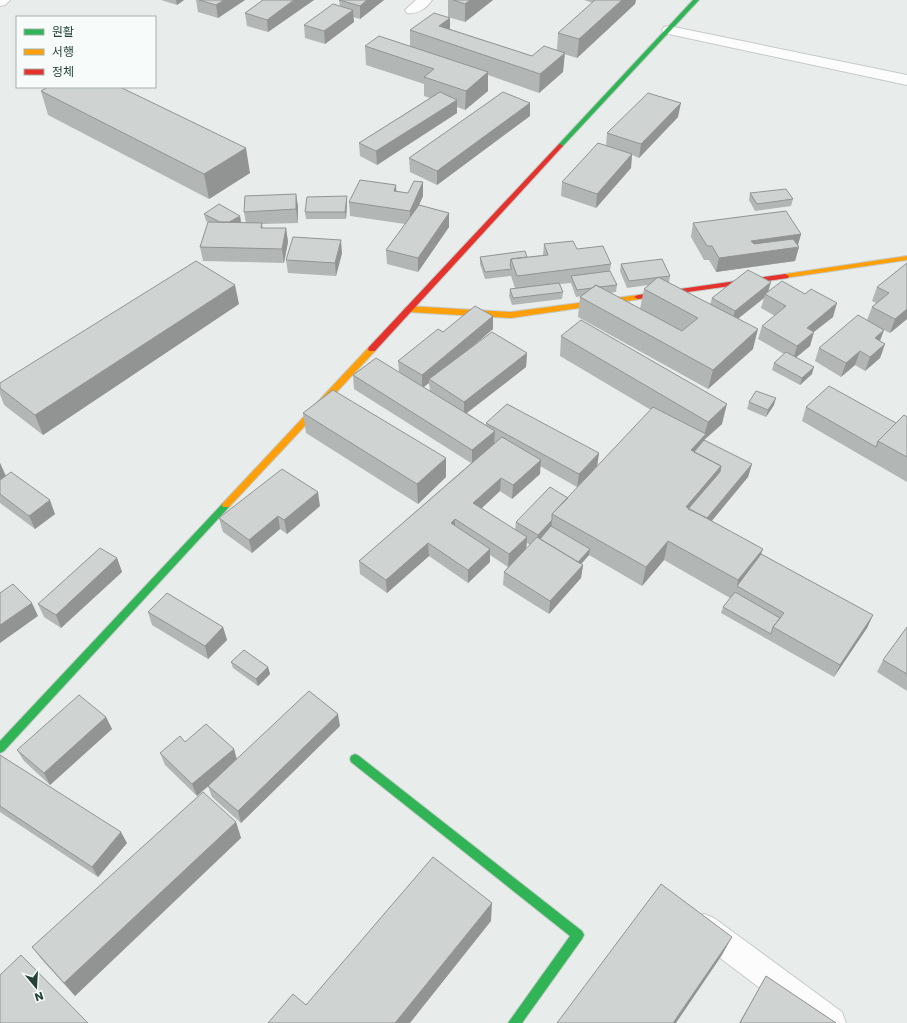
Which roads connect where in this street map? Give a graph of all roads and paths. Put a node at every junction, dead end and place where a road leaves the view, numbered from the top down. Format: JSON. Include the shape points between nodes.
{"nodes":[{"id":1,"x":3,"y":0,"type":"edge"},
{"id":2,"x":426,"y":0,"type":"edge"},
{"id":3,"x":696,"y":0,"type":"edge"},
{"id":4,"x":0,"y":2,"type":"edge"},
{"id":5,"x":412,"y":10,"type":"dead end"},
{"id":6,"x":669,"y":30,"type":"junction"},
{"id":7,"x":907,"y":80,"type":"edge"},
{"id":8,"x":903,"y":261,"type":"edge"},
{"id":9,"x":408,"y":308,"type":"junction"},
{"id":10,"x":0,"y":748,"type":"edge"},
{"id":11,"x":355,"y":759,"type":"dead end"},
{"id":12,"x":681,"y":910,"type":"edge"},
{"id":13,"x":514,"y":1023,"type":"edge"},
{"id":14,"x":832,"y":1023,"type":"edge"}],
"edges":[{"from":1,"to":4,"type":"street"},
{"from":2,"to":5,"type":"street"},
{"from":3,"to":6,"type":"main road"},
{"from":6,"to":7,"type":"street"},
{"from":6,"to":9,"type":"main road"},
{"from":8,"to":9,"type":"main road","via":[[511,315]]},
{"from":9,"to":10,"type":"main road"},
{"from":11,"to":13,"type":"main road","via":[[578,936]]},
{"from":12,"to":14,"type":"street"}]}
